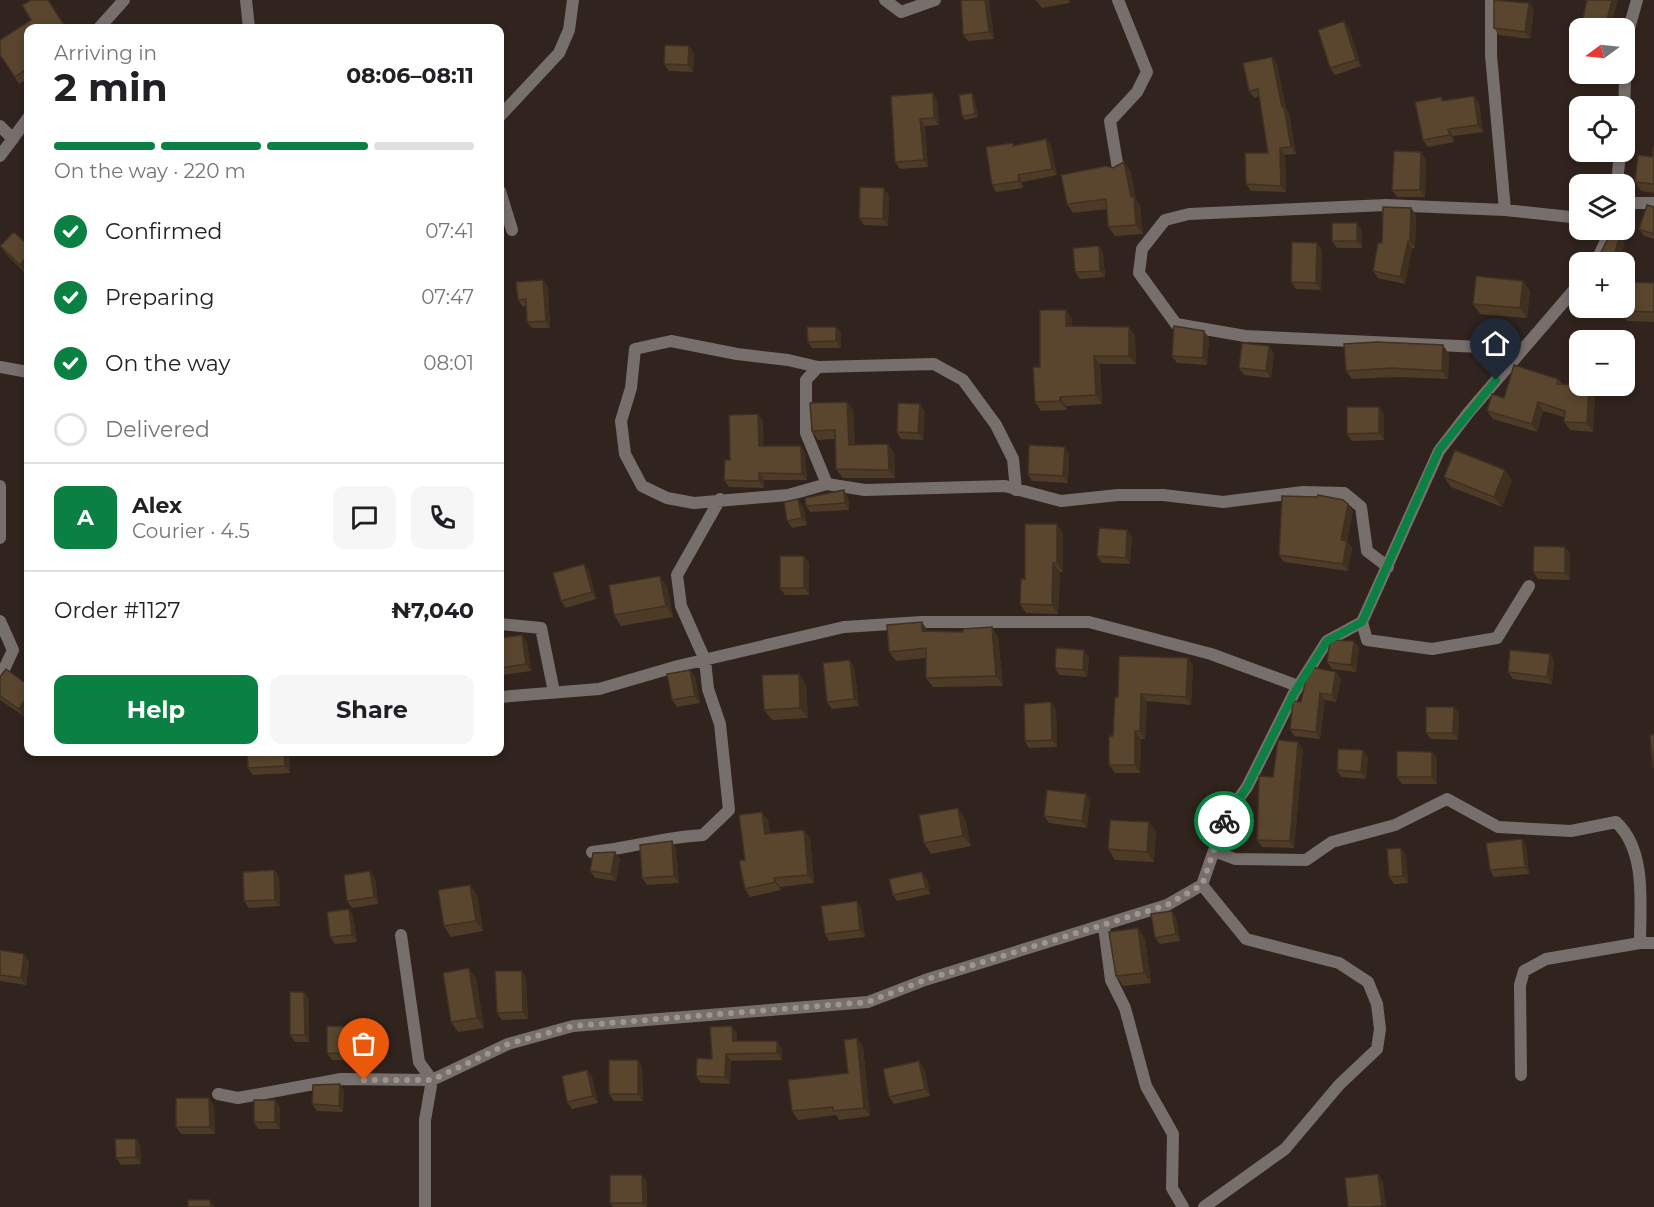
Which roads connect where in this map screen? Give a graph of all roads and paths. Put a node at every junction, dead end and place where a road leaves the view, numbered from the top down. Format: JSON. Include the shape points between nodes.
{"nodes":[{"id":1,"x":124,"y":0,"type":"edge"},
{"id":2,"x":246,"y":0,"type":"edge"},
{"id":3,"x":573,"y":0,"type":"edge"},
{"id":4,"x":885,"y":0,"type":"edge"},
{"id":5,"x":935,"y":0,"type":"edge"},
{"id":6,"x":1118,"y":0,"type":"edge"},
{"id":7,"x":1491,"y":0,"type":"edge"},
{"id":8,"x":1637,"y":0,"type":"edge"},
{"id":9,"x":103,"y":24,"type":"edge"},
{"id":10,"x":249,"y":24,"type":"edge"},
{"id":11,"x":1625,"y":96,"type":"edge"},
{"id":12,"x":504,"y":112,"type":"edge"},
{"id":13,"x":24,"y":124,"type":"edge"},
{"id":14,"x":0,"y":126,"type":"edge"},
{"id":15,"x":13,"y":139,"type":"junction"},
{"id":16,"x":0,"y":156,"type":"edge"},
{"id":17,"x":1118,"y":169,"type":"edge"},
{"id":18,"x":1635,"y":202,"type":"edge"},
{"id":19,"x":1654,"y":203,"type":"edge"},
{"id":20,"x":504,"y":204,"type":"edge"},
{"id":21,"x":1505,"y":210,"type":"junction"},
{"id":22,"x":1569,"y":217,"type":"edge"},
{"id":23,"x":512,"y":230,"type":"dead end"},
{"id":24,"x":1569,"y":296,"type":"edge"},
{"id":25,"x":1523,"y":349,"type":"junction"},
{"id":26,"x":0,"y":367,"type":"edge"},
{"id":27,"x":818,"y":368,"type":"junction"},
{"id":28,"x":24,"y":371,"type":"edge"},
{"id":29,"x":827,"y":484,"type":"junction"},
{"id":30,"x":0,"y":486,"type":"edge"},
{"id":31,"x":1016,"y":490,"type":"junction"},
{"id":32,"x":720,"y":499,"type":"junction"},
{"id":33,"x":0,"y":538,"type":"edge"},
{"id":34,"x":1388,"y":567,"type":"junction"},
{"id":35,"x":1529,"y":586,"type":"dead end"},
{"id":36,"x":0,"y":621,"type":"edge"},
{"id":37,"x":1362,"y":622,"type":"junction"},
{"id":38,"x":504,"y":624,"type":"edge"},
{"id":39,"x":705,"y":660,"type":"junction"},
{"id":40,"x":0,"y":678,"type":"edge"},
{"id":41,"x":1298,"y":686,"type":"junction"},
{"id":42,"x":554,"y":692,"type":"junction"},
{"id":43,"x":504,"y":697,"type":"edge"},
{"id":44,"x":1214,"y":851,"type":"junction"},
{"id":45,"x":592,"y":852,"type":"edge"},
{"id":46,"x":1202,"y":885,"type":"junction"},
{"id":47,"x":1104,"y":927,"type":"junction"},
{"id":48,"x":401,"y":935,"type":"dead end"},
{"id":49,"x":1640,"y":943,"type":"junction"},
{"id":50,"x":1654,"y":943,"type":"edge"},
{"id":51,"x":1521,"y":1075,"type":"dead end"},
{"id":52,"x":432,"y":1080,"type":"junction"},
{"id":53,"x":218,"y":1094,"type":"dead end"},
{"id":54,"x":425,"y":1207,"type":"edge"},
{"id":55,"x":1183,"y":1207,"type":"edge"},
{"id":56,"x":1204,"y":1207,"type":"edge"}],
"edges":[{"from":1,"to":9,"type":"street"},
{"from":2,"to":10,"type":"street"},
{"from":3,"to":12,"type":"street","via":[[569,30],[559,53]]},
{"from":4,"to":5,"type":"street","via":[[901,12]]},
{"from":6,"to":17,"type":"street","via":[[1147,72],[1137,92],[1110,122]]},
{"from":7,"to":21,"type":"street","via":[[1491,55]]},
{"from":8,"to":11,"type":"street","via":[[1626,39]]},
{"from":13,"to":15,"type":"street"},
{"from":14,"to":15,"type":"street"},
{"from":15,"to":16,"type":"street"},
{"from":18,"to":19,"type":"street"},
{"from":20,"to":23,"type":"street"},
{"from":21,"to":22,"type":"street"},
{"from":21,"to":25,"type":"street","via":[[1386,205],[1189,214],[1165,220],[1142,249],[1138,273],[1176,324],[1245,336]]},
{"from":24,"to":25,"type":"street"},
{"from":25,"to":34,"type":"street","via":[[1439,450]]},
{"from":26,"to":28,"type":"street"},
{"from":27,"to":29,"type":"street","via":[[806,380],[806,433]]},
{"from":27,"to":31,"type":"street","via":[[934,363],[963,380],[996,425],[1013,459]]},
{"from":27,"to":32,"type":"street","via":[[671,341],[635,349],[631,388],[621,421],[625,454],[642,486],[667,498],[694,502]]},
{"from":29,"to":31,"type":"street","via":[[865,490],[1005,486]]},
{"from":29,"to":32,"type":"street","via":[[788,495]]},
{"from":30,"to":33,"type":"street"},
{"from":31,"to":34,"type":"street","via":[[1061,501],[1163,495],[1223,502],[1303,492],[1344,493],[1361,507],[1367,551]]},
{"from":32,"to":39,"type":"street","via":[[677,575],[681,606]]},
{"from":34,"to":37,"type":"street"},
{"from":35,"to":37,"type":"street","via":[[1497,638],[1432,649],[1367,640]]},
{"from":36,"to":40,"type":"street","via":[[13,650]]},
{"from":37,"to":41,"type":"street","via":[[1327,641]]},
{"from":38,"to":42,"type":"street","via":[[541,628]]},
{"from":39,"to":41,"type":"street","via":[[844,627],[921,622],[1089,622],[1211,654]]},
{"from":39,"to":42,"type":"street","via":[[599,689]]},
{"from":39,"to":45,"type":"street","via":[[708,689],[720,724],[729,810],[704,835],[669,837]]},
{"from":41,"to":44,"type":"street","via":[[1247,787],[1226,816]]},
{"from":42,"to":43,"type":"street"},
{"from":44,"to":46,"type":"street"},
{"from":44,"to":49,"type":"street","via":[[1235,859],[1306,860],[1332,842],[1395,825],[1447,799],[1498,827],[1571,831],[1616,822],[1627,832],[1640,878]]},
{"from":46,"to":47,"type":"street","via":[[1167,905]]},
{"from":46,"to":56,"type":"street","via":[[1246,939],[1339,963],[1368,982],[1377,1004],[1380,1029],[1377,1049],[1339,1085],[1285,1149]]},
{"from":47,"to":52,"type":"street","via":[[925,980],[868,1002],[573,1026],[508,1044]]},
{"from":47,"to":55,"type":"street","via":[[1111,980],[1125,1008],[1146,1086],[1173,1134],[1172,1188]]},
{"from":48,"to":52,"type":"street","via":[[419,1062]]},
{"from":49,"to":50,"type":"street"},
{"from":49,"to":51,"type":"street","via":[[1546,959],[1524,971],[1520,985]]},
{"from":52,"to":53,"type":"street","via":[[341,1079],[238,1098]]},
{"from":52,"to":54,"type":"street","via":[[425,1120]]}]}
